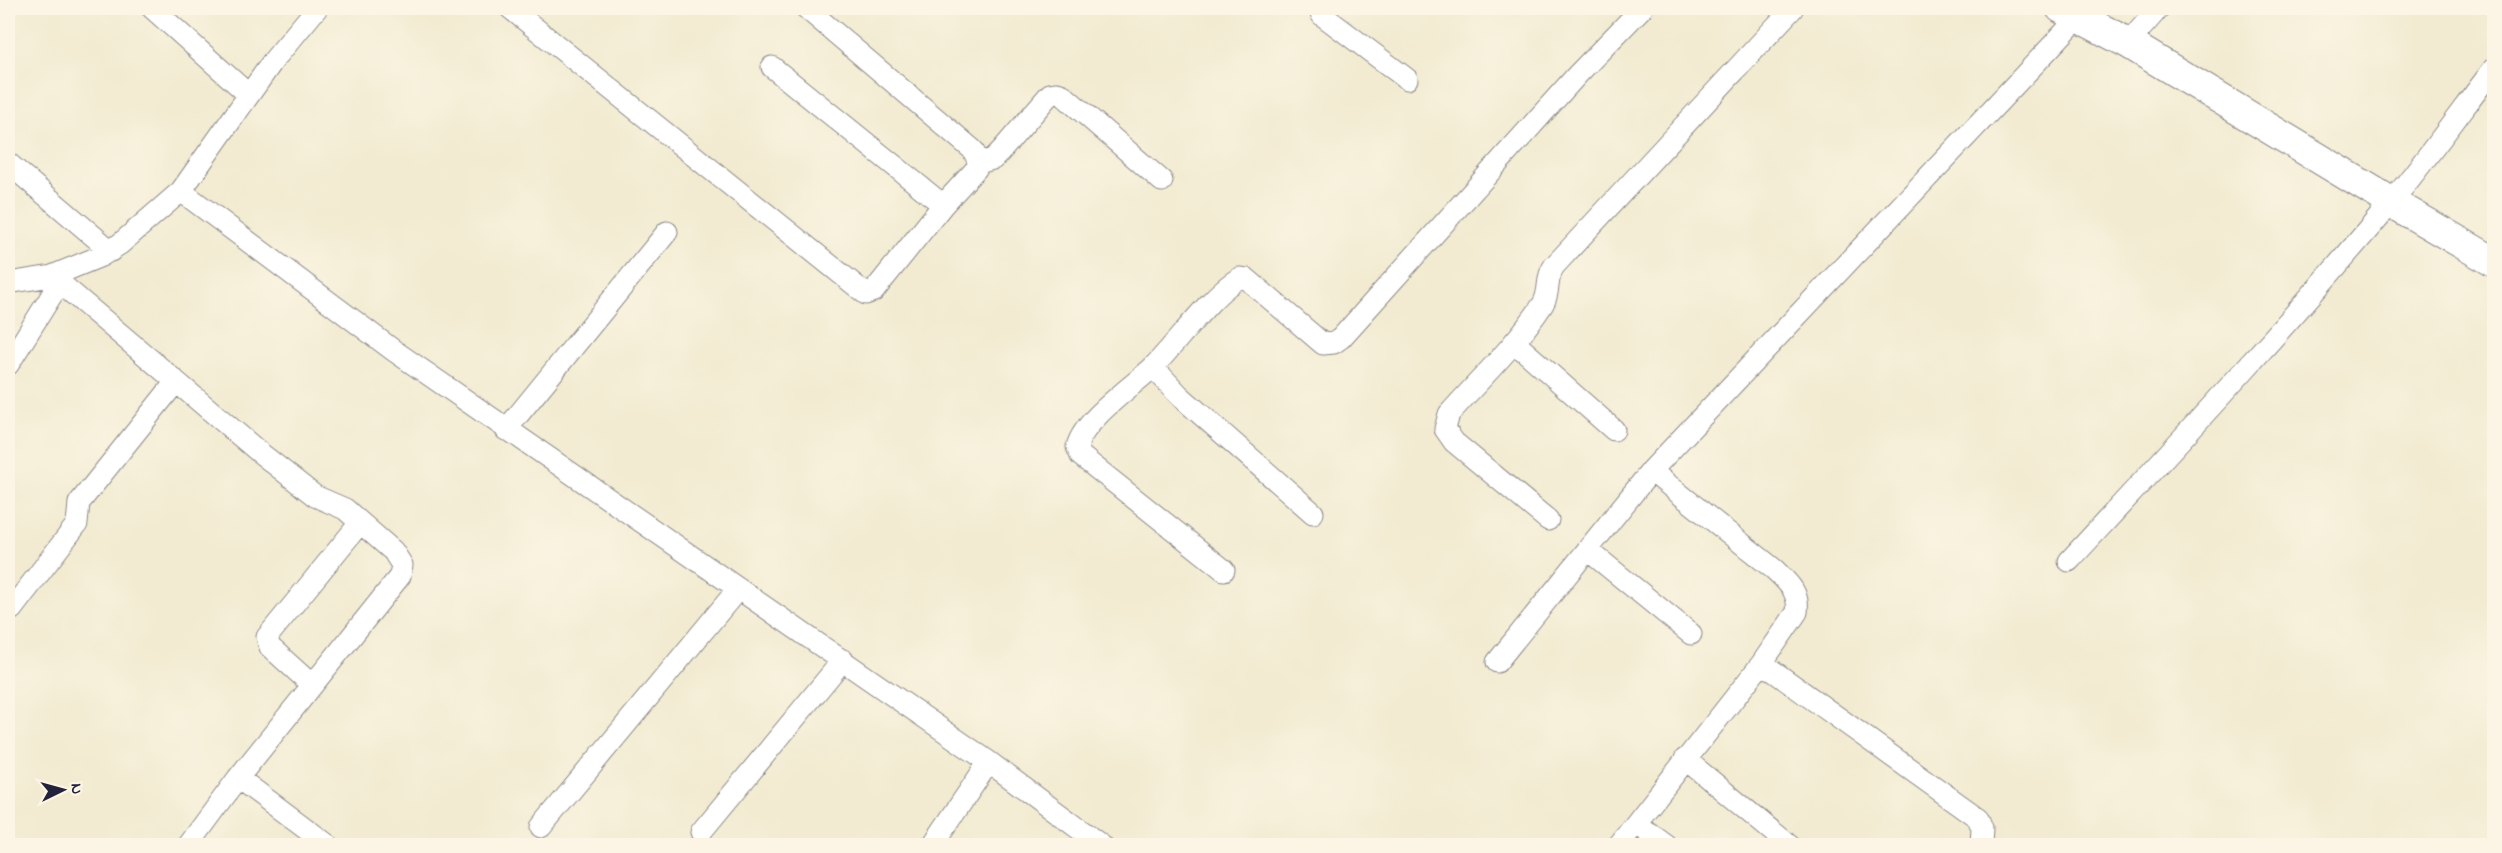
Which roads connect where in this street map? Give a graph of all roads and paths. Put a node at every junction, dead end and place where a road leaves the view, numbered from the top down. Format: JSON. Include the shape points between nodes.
{"nodes":[{"id":1,"x":152,"y":8,"type":"edge"},
{"id":2,"x":317,"y":8,"type":"edge"},
{"id":3,"x":510,"y":8,"type":"edge"},
{"id":4,"x":806,"y":8,"type":"edge"},
{"id":5,"x":1319,"y":8,"type":"edge"},
{"id":6,"x":1642,"y":8,"type":"edge"},
{"id":7,"x":1793,"y":8,"type":"edge"},
{"id":8,"x":2159,"y":8,"type":"edge"},
{"id":9,"x":2069,"y":13,"type":"edge"},
{"id":10,"x":2128,"y":43,"type":"junction"},
{"id":11,"x":772,"y":67,"type":"dead end"},
{"id":12,"x":2494,"y":68,"type":"edge"},
{"id":13,"x":1407,"y":79,"type":"dead end"},
{"id":14,"x":249,"y":95,"type":"junction"},
{"id":15,"x":8,"y":163,"type":"edge"},
{"id":16,"x":979,"y":163,"type":"junction"},
{"id":17,"x":1162,"y":181,"type":"dead end"},
{"id":18,"x":181,"y":191,"type":"junction"},
{"id":19,"x":2391,"y":202,"type":"junction"},
{"id":20,"x":943,"y":205,"type":"junction"},
{"id":21,"x":667,"y":232,"type":"dead end"},
{"id":22,"x":111,"y":251,"type":"junction"},
{"id":23,"x":2494,"y":262,"type":"edge"},
{"id":24,"x":56,"y":279,"type":"junction"},
{"id":25,"x":8,"y":283,"type":"edge"},
{"id":26,"x":1514,"y":342,"type":"junction"},
{"id":27,"x":8,"y":365,"type":"edge"},
{"id":28,"x":1153,"y":367,"type":"junction"},
{"id":29,"x":175,"y":383,"type":"junction"},
{"id":30,"x":506,"y":430,"type":"junction"},
{"id":31,"x":1614,"y":430,"type":"dead end"},
{"id":32,"x":1651,"y":471,"type":"junction"},
{"id":33,"x":1313,"y":513,"type":"dead end"},
{"id":34,"x":1548,"y":520,"type":"dead end"},
{"id":35,"x":360,"y":523,"type":"junction"},
{"id":36,"x":1589,"y":551,"type":"junction"},
{"id":37,"x":2069,"y":561,"type":"dead end"},
{"id":38,"x":1224,"y":570,"type":"dead end"},
{"id":39,"x":738,"y":589,"type":"junction"},
{"id":40,"x":8,"y":609,"type":"edge"},
{"id":41,"x":1691,"y":634,"type":"dead end"},
{"id":42,"x":843,"y":660,"type":"junction"},
{"id":43,"x":1497,"y":662,"type":"dead end"},
{"id":44,"x":1762,"y":663,"type":"junction"},
{"id":45,"x":312,"y":685,"type":"junction"},
{"id":46,"x":1685,"y":759,"type":"junction"},
{"id":47,"x":989,"y":762,"type":"junction"},
{"id":48,"x":238,"y":778,"type":"junction"},
{"id":49,"x":1637,"y":824,"type":"junction"},
{"id":50,"x":541,"y":827,"type":"dead end"},
{"id":51,"x":701,"y":832,"type":"dead end"},
{"id":52,"x":1093,"y":843,"type":"edge"},
{"id":53,"x":188,"y":846,"type":"edge"},
{"id":54,"x":329,"y":846,"type":"edge"},
{"id":55,"x":932,"y":846,"type":"edge"},
{"id":56,"x":1618,"y":846,"type":"edge"},
{"id":57,"x":1668,"y":846,"type":"edge"},
{"id":58,"x":1790,"y":846,"type":"edge"},
{"id":59,"x":1981,"y":846,"type":"edge"}],
"edges":[{"from":1,"to":14,"type":"street"},
{"from":2,"to":14,"type":"street"},
{"from":3,"to":20,"type":"street","via":[[863,294],[874,291]]},
{"from":4,"to":16,"type":"street","via":[[973,150]]},
{"from":5,"to":13,"type":"street","via":[[1322,15]]},
{"from":6,"to":28,"type":"street","via":[[1341,338],[1323,344],[1247,279],[1240,278],[1218,296]]},
{"from":7,"to":26,"type":"street","via":[[1555,265],[1548,278],[1545,301]]},
{"from":8,"to":10,"type":"street"},
{"from":9,"to":10,"type":"main road"},
{"from":9,"to":32,"type":"street"},
{"from":10,"to":19,"type":"main road"},
{"from":11,"to":20,"type":"street"},
{"from":12,"to":19,"type":"street"},
{"from":14,"to":18,"type":"street"},
{"from":15,"to":22,"type":"street"},
{"from":16,"to":17,"type":"street","via":[[993,159],[1050,94],[1057,93]]},
{"from":16,"to":20,"type":"street"},
{"from":18,"to":22,"type":"street"},
{"from":18,"to":30,"type":"street"},
{"from":19,"to":23,"type":"main road"},
{"from":19,"to":37,"type":"street","via":[[2198,422]]},
{"from":21,"to":30,"type":"street"},
{"from":22,"to":24,"type":"street"},
{"from":24,"to":25,"type":"street"},
{"from":24,"to":27,"type":"street"},
{"from":24,"to":29,"type":"street"},
{"from":26,"to":31,"type":"street"},
{"from":26,"to":34,"type":"street","via":[[1449,414],[1445,429],[1454,442]]},
{"from":28,"to":33,"type":"street","via":[[1180,396]]},
{"from":28,"to":38,"type":"street","via":[[1096,419],[1078,442],[1078,452]]},
{"from":29,"to":35,"type":"street","via":[[315,496],[340,505]]},
{"from":29,"to":40,"type":"street","via":[[80,503],[76,524],[12,609]]},
{"from":30,"to":39,"type":"street"},
{"from":32,"to":36,"type":"street"},
{"from":32,"to":44,"type":"street","via":[[1792,586],[1797,595],[1797,612]]},
{"from":35,"to":45,"type":"street","via":[[393,551],[401,561],[402,571]]},
{"from":35,"to":45,"type":"street","via":[[267,637],[270,647]]},
{"from":36,"to":41,"type":"street"},
{"from":36,"to":43,"type":"street"},
{"from":39,"to":42,"type":"street"},
{"from":39,"to":50,"type":"street"},
{"from":42,"to":47,"type":"street"},
{"from":42,"to":51,"type":"street"},
{"from":44,"to":46,"type":"street"},
{"from":44,"to":59,"type":"street","via":[[1978,818],[1983,828]]},
{"from":45,"to":48,"type":"street"},
{"from":46,"to":49,"type":"street"},
{"from":46,"to":58,"type":"street"},
{"from":47,"to":52,"type":"street"},
{"from":47,"to":55,"type":"street"},
{"from":48,"to":53,"type":"street"},
{"from":48,"to":54,"type":"street"},
{"from":49,"to":56,"type":"street"},
{"from":49,"to":57,"type":"street"}]}
